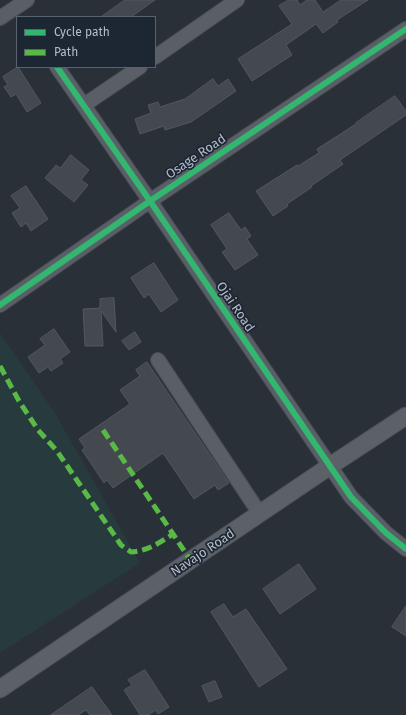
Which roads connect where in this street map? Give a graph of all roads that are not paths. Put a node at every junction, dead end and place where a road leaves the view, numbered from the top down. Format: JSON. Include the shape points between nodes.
{"nodes":[{"id":1,"x":237,"y":0,"type":"edge"},
{"id":2,"x":19,"y":6,"type":"edge"},
{"id":3,"x":0,"y":18,"type":"edge"},
{"id":4,"x":406,"y":29,"type":"edge"},
{"id":5,"x":156,"y":56,"type":"edge"},
{"id":6,"x":58,"y":68,"type":"edge"},
{"id":7,"x":139,"y":68,"type":"edge"},
{"id":8,"x":84,"y":105,"type":"junction"},
{"id":9,"x":150,"y":201,"type":"junction"},
{"id":10,"x":0,"y":305,"type":"edge"},
{"id":11,"x":158,"y":360,"type":"dead end"},
{"id":12,"x":406,"y":416,"type":"edge"},
{"id":13,"x":330,"y":466,"type":"junction"},
{"id":14,"x":260,"y":514,"type":"junction"},
{"id":15,"x":406,"y":549,"type":"edge"},
{"id":16,"x":0,"y":689,"type":"edge"}],
"edges":[{"from":1,"to":5,"type":"street"},
{"from":2,"to":3,"type":"street"},
{"from":4,"to":9,"type":"street","name":"Osage Road"},
{"from":6,"to":8,"type":"street","name":"Ojai Road"},
{"from":7,"to":8,"type":"street"},
{"from":8,"to":9,"type":"street","name":"Ojai Road"},
{"from":9,"to":10,"type":"street","name":"Osage Road"},
{"from":9,"to":13,"type":"street","name":"Ojai Road"},
{"from":11,"to":14,"type":"street"},
{"from":12,"to":13,"type":"main road","name":"Navajo Road"},
{"from":13,"to":14,"type":"main road","name":"Navajo Road"},
{"from":13,"to":15,"type":"street","name":"Ojai Road","via":[[351,497],[386,534]]},
{"from":14,"to":16,"type":"main road","name":"Navajo Road"}]}
